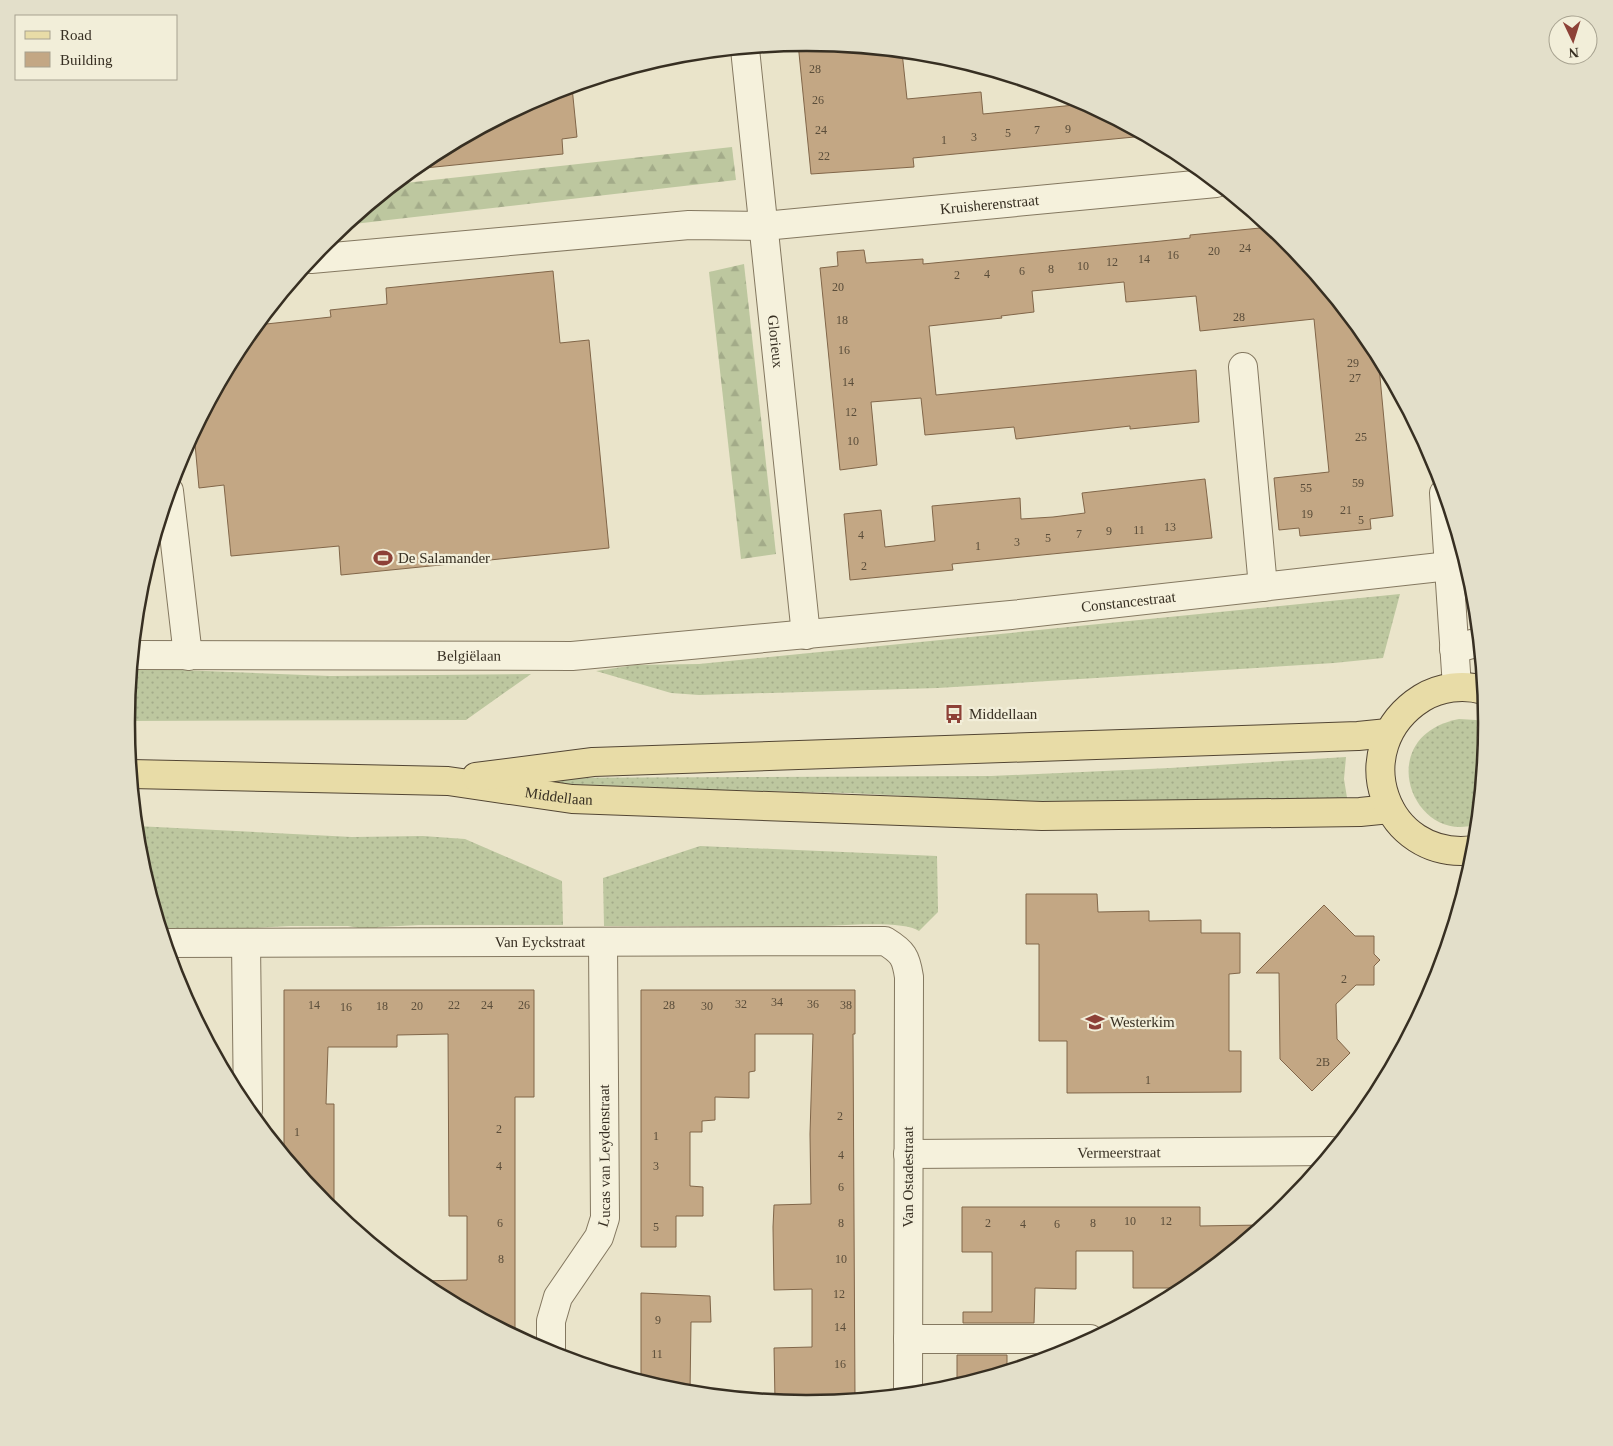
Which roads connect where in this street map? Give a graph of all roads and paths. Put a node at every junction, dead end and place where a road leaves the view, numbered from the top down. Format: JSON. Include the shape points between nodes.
{"nodes":[{"id":1,"x":746,"y":55,"type":"edge"},
{"id":2,"x":1207,"y":184,"type":"edge"},
{"id":3,"x":764,"y":226,"type":"junction"},
{"id":4,"x":321,"y":259,"type":"edge"},
{"id":5,"x":1243,"y":367,"type":"dead end"},
{"id":6,"x":171,"y":505,"type":"edge"},
{"id":7,"x":1445,"y":515,"type":"edge"},
{"id":8,"x":1448,"y":566,"type":"junction"},
{"id":9,"x":1263,"y":586,"type":"junction"},
{"id":10,"x":806,"y":635,"type":"junction"},
{"id":11,"x":1467,"y":646,"type":"edge"},
{"id":12,"x":138,"y":655,"type":"edge"},
{"id":13,"x":188,"y":656,"type":"junction"},
{"id":14,"x":1471,"y":689,"type":"edge"},
{"id":15,"x":1388,"y":733,"type":"junction"},
{"id":16,"x":137,"y":774,"type":"edge"},
{"id":17,"x":448,"y":781,"type":"junction"},
{"id":18,"x":1390,"y":809,"type":"junction"},
{"id":19,"x":1465,"y":852,"type":"edge"},
{"id":20,"x":603,"y":942,"type":"junction"},
{"id":21,"x":172,"y":943,"type":"edge"},
{"id":22,"x":246,"y":943,"type":"junction"},
{"id":23,"x":907,"y":960,"type":"joint"},
{"id":24,"x":248,"y":1096,"type":"edge"},
{"id":25,"x":1323,"y":1152,"type":"edge"},
{"id":26,"x":908,"y":1154,"type":"junction"},
{"id":27,"x":908,"y":1339,"type":"junction"},
{"id":28,"x":1075,"y":1339,"type":"edge"},
{"id":29,"x":551,"y":1345,"type":"edge"},
{"id":30,"x":908,"y":1387,"type":"edge"}],
"edges":[{"from":1,"to":3,"type":"street","name":"Glorieux"},
{"from":2,"to":3,"type":"street","name":"Kruisherenstraat"},
{"from":3,"to":4,"type":"street","name":"Kruisherenstraat","via":[[689,225]]},
{"from":3,"to":10,"type":"street","name":"Glorieux"},
{"from":5,"to":9,"type":"street"},
{"from":6,"to":13,"type":"street"},
{"from":7,"to":8,"type":"street"},
{"from":8,"to":9,"type":"street","name":"Constancestraat"},
{"from":8,"to":11,"type":"street"},
{"from":9,"to":10,"type":"street","name":"Constancestraat"},
{"from":10,"to":13,"type":"street","name":"Belgiëlaan","via":[[572,656]]},
{"from":11,"to":14,"type":"street"},
{"from":12,"to":13,"type":"street","name":"Belgiëlaan"},
{"from":14,"to":15,"type":"main road","via":[[1428,694],[1409,706]]},
{"from":15,"to":17,"type":"main road","name":"Middellaan","via":[[1348,737],[593,762]]},
{"from":15,"to":18,"type":"main road","via":[[1379,768],[1382,791]]},
{"from":16,"to":17,"type":"main road","name":"Middellaan"},
{"from":17,"to":18,"type":"main road","name":"Middellaan","via":[[572,799],[1042,816]]},
{"from":18,"to":19,"type":"main road","via":[[1405,829],[1418,839],[1433,846]]},
{"from":20,"to":22,"type":"street","name":"Van Eyckstraat"},
{"from":20,"to":23,"type":"street","name":"Van Eyckstraat","via":[[885,941]]},
{"from":20,"to":29,"type":"street","name":"Lucas van Leydenstraat","via":[[605,1218],[600,1237],[558,1297],[551,1322]]},
{"from":21,"to":22,"type":"street","name":"Van Eyckstraat"},
{"from":22,"to":24,"type":"street"},
{"from":23,"to":26,"type":"street","name":"Van Ostadestraat"},
{"from":25,"to":26,"type":"street","name":"Vermeerstraat"},
{"from":26,"to":27,"type":"street","name":"Van Ostadestraat"},
{"from":27,"to":28,"type":"street"},
{"from":27,"to":30,"type":"street","name":"Van Ostadestraat"}]}
